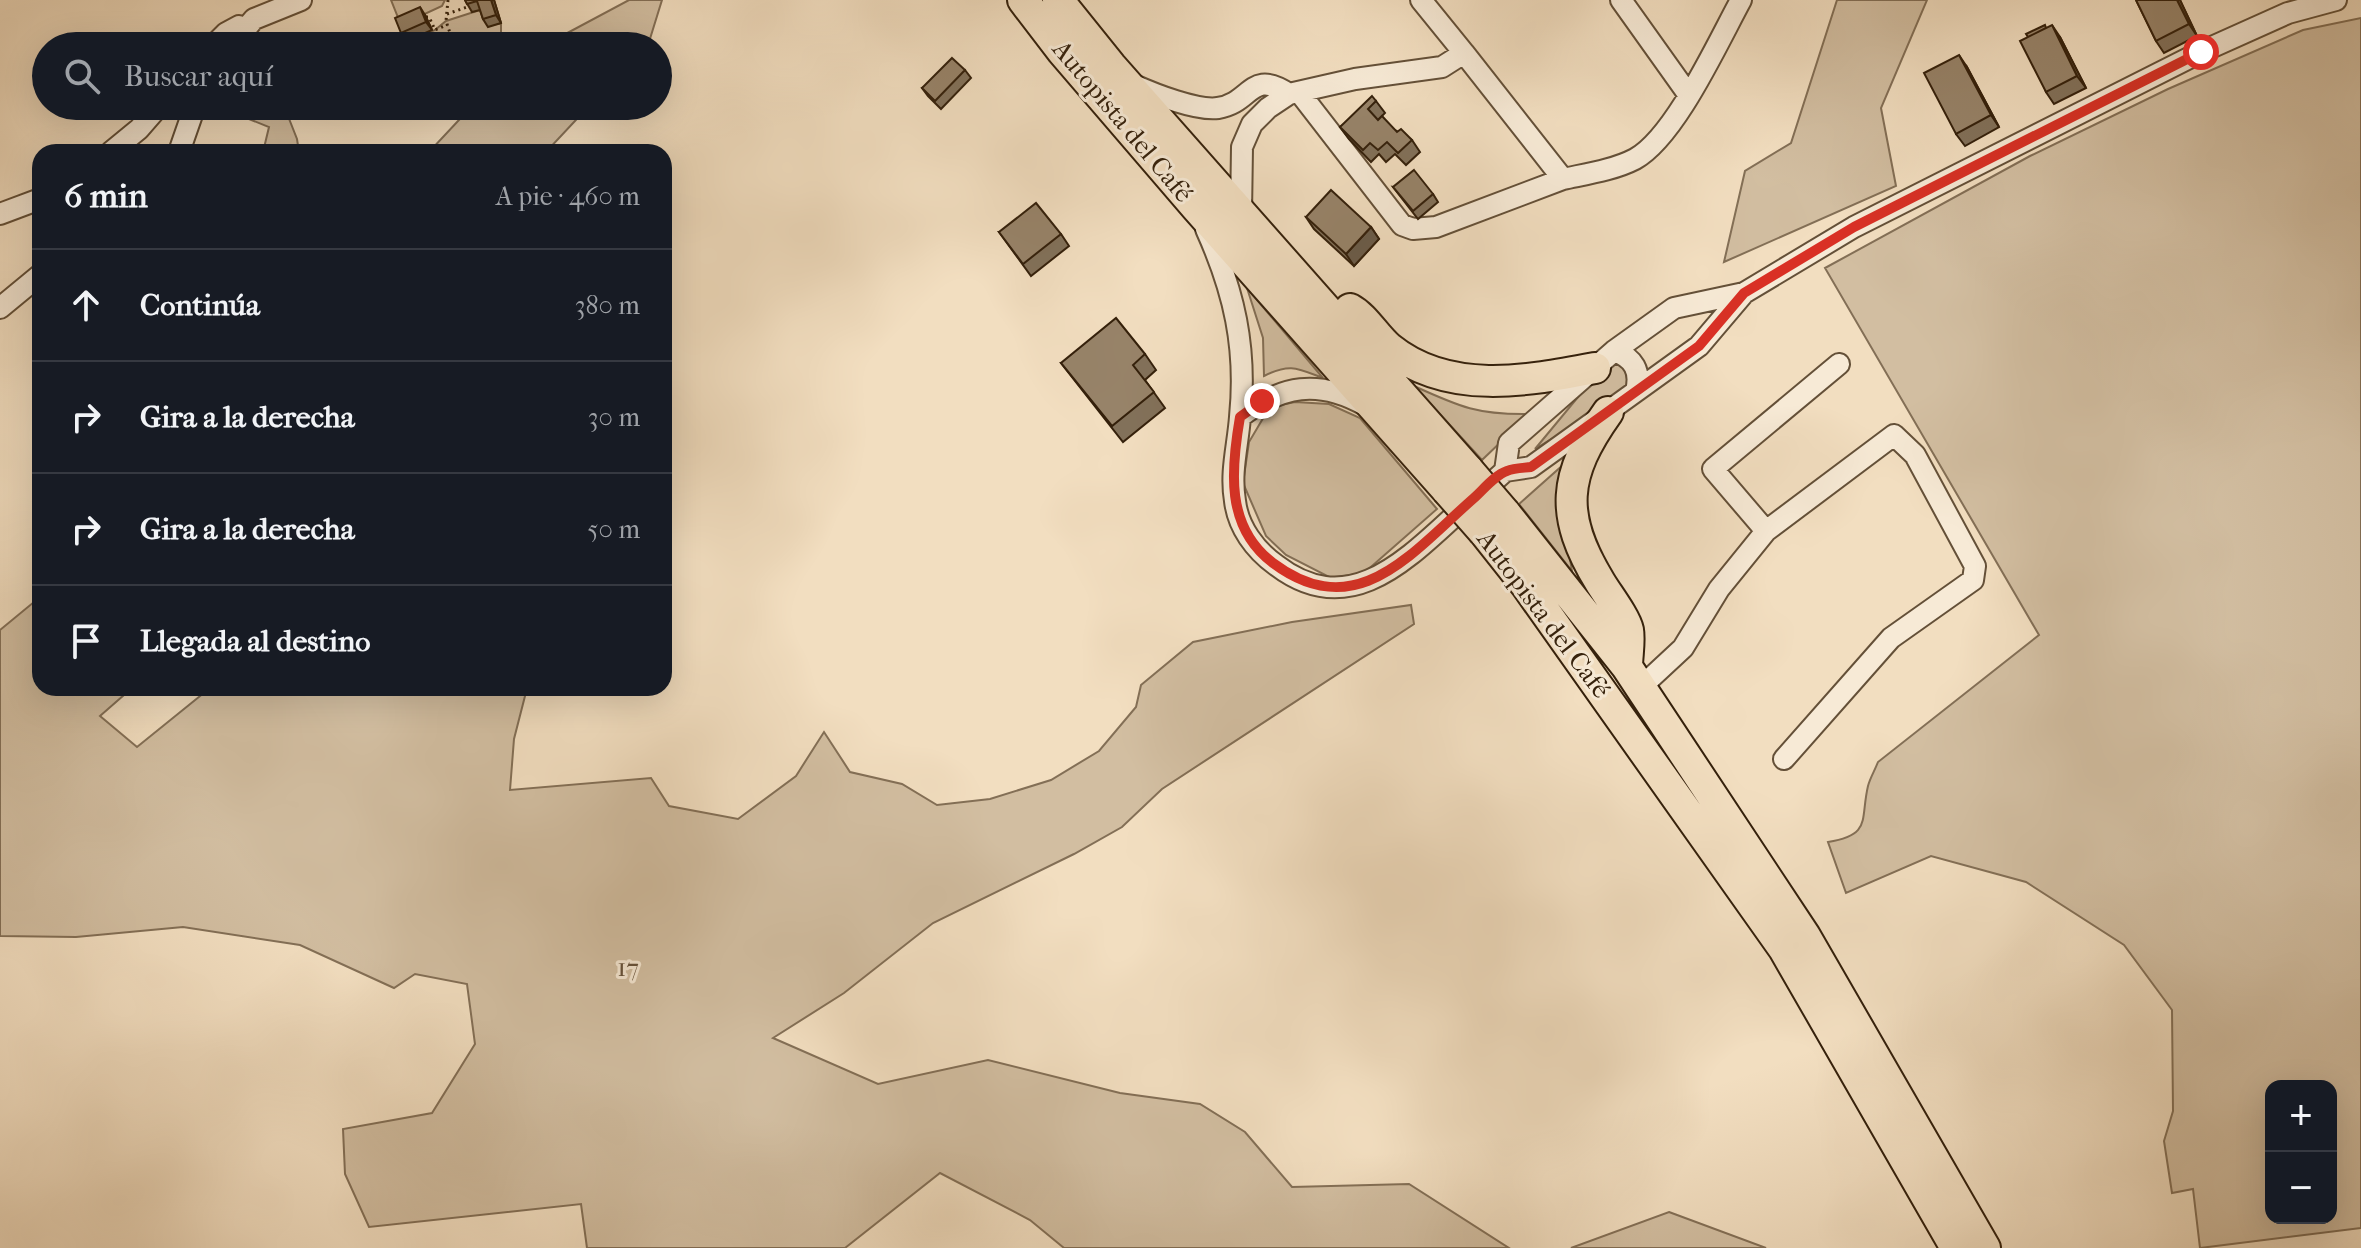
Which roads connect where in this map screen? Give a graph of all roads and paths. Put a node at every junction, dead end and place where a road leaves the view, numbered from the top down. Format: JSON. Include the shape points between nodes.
{"nodes":[{"id":1,"x":301,"y":0,"type":"edge"},
{"id":2,"x":448,"y":0,"type":"edge"},
{"id":3,"x":1023,"y":0,"type":"edge"},
{"id":4,"x":1058,"y":0,"type":"edge"},
{"id":5,"x":1421,"y":0,"type":"edge"},
{"id":6,"x":1621,"y":0,"type":"edge"},
{"id":7,"x":1741,"y":0,"type":"edge"},
{"id":8,"x":2336,"y":0,"type":"edge"},
{"id":9,"x":470,"y":6,"type":"edge"},
{"id":10,"x":446,"y":15,"type":"junction"},
{"id":11,"x":426,"y":17,"type":"edge"},
{"id":12,"x":254,"y":19,"type":"junction"},
{"id":13,"x":447,"y":25,"type":"junction"},
{"id":14,"x":228,"y":32,"type":"edge"},
{"id":15,"x":243,"y":32,"type":"edge"},
{"id":16,"x":450,"y":32,"type":"edge"},
{"id":17,"x":1464,"y":53,"type":"junction"},
{"id":18,"x":1125,"y":81,"type":"junction"},
{"id":19,"x":1294,"y":93,"type":"junction"},
{"id":20,"x":1688,"y":94,"type":"junction"},
{"id":21,"x":147,"y":120,"type":"edge"},
{"id":22,"x":190,"y":120,"type":"edge"},
{"id":23,"x":121,"y":144,"type":"edge"},
{"id":24,"x":182,"y":144,"type":"edge"},
{"id":25,"x":1563,"y":179,"type":"junction"},
{"id":26,"x":32,"y":202,"type":"edge"},
{"id":27,"x":1196,"y":207,"type":"junction"},
{"id":28,"x":0,"y":214,"type":"edge"},
{"id":29,"x":1241,"y":214,"type":"junction"},
{"id":30,"x":32,"y":282,"type":"edge"},
{"id":31,"x":1744,"y":293,"type":"junction"},
{"id":32,"x":1318,"y":301,"type":"junction"},
{"id":33,"x":0,"y":308,"type":"edge"},
{"id":34,"x":1604,"y":360,"type":"junction"},
{"id":35,"x":1839,"y":364,"type":"dead end"},
{"id":36,"x":1636,"y":391,"type":"junction"},
{"id":37,"x":1608,"y":412,"type":"junction"},
{"id":38,"x":1240,"y":417,"type":"junction"},
{"id":39,"x":1385,"y":420,"type":"junction"},
{"id":40,"x":1505,"y":471,"type":"junction"},
{"id":41,"x":1458,"y":481,"type":"junction"},
{"id":42,"x":1495,"y":522,"type":"junction"},
{"id":43,"x":1766,"y":531,"type":"junction"},
{"id":44,"x":1634,"y":677,"type":"junction"},
{"id":45,"x":1784,"y":759,"type":"dead end"},
{"id":46,"x":1956,"y":1248,"type":"edge"},
{"id":47,"x":1985,"y":1248,"type":"edge"}],
"edges":[{"from":1,"to":12,"type":"street"},
{"from":2,"to":10,"type":"path"},
{"from":3,"to":27,"type":"highway","name":"Autopista del Café"},
{"from":4,"to":18,"type":"highway","name":"Autopista del Café"},
{"from":5,"to":17,"type":"street"},
{"from":6,"to":20,"type":"street"},
{"from":7,"to":20,"type":"street"},
{"from":8,"to":31,"type":"street","via":[[2288,13],[2201,52],[1854,227]]},
{"from":9,"to":10,"type":"path"},
{"from":10,"to":13,"type":"path"},
{"from":11,"to":13,"type":"path","via":[[435,30]]},
{"from":12,"to":14,"type":"street"},
{"from":12,"to":15,"type":"street"},
{"from":13,"to":16,"type":"path"},
{"from":17,"to":19,"type":"street","via":[[1442,67]]},
{"from":17,"to":25,"type":"street"},
{"from":18,"to":19,"type":"street","via":[[1160,96],[1217,108],[1260,84]]},
{"from":18,"to":29,"type":"highway","name":"Autopista del Café"},
{"from":19,"to":25,"type":"street","via":[[1402,225],[1413,229],[1436,227]]},
{"from":19,"to":29,"type":"street","via":[[1252,124],[1242,147]]},
{"from":20,"to":25,"type":"street","via":[[1655,145],[1633,160]]},
{"from":21,"to":23,"type":"street"},
{"from":22,"to":24,"type":"street"},
{"from":26,"to":28,"type":"street"},
{"from":27,"to":38,"type":"street","via":[[1236,307],[1242,361]]},
{"from":27,"to":39,"type":"highway","name":"Autopista del Café"},
{"from":29,"to":32,"type":"highway","name":"Autopista del Café"},
{"from":30,"to":33,"type":"street"},
{"from":31,"to":34,"type":"street","via":[[1674,308]]},
{"from":31,"to":36,"type":"street","via":[[1699,346]]},
{"from":32,"to":34,"type":"highway","via":[[1353,310],[1389,348],[1453,377],[1522,381]]},
{"from":32,"to":41,"type":"highway","name":"Autopista del Café"},
{"from":34,"to":36,"type":"street","via":[[1632,361]]},
{"from":34,"to":40,"type":"street","via":[[1509,443]]},
{"from":35,"to":43,"type":"street","via":[[1713,469]]},
{"from":36,"to":37,"type":"street"},
{"from":37,"to":40,"type":"street","via":[[1531,467]]},
{"from":37,"to":44,"type":"highway","via":[[1585,444],[1571,504],[1576,536],[1628,629]]},
{"from":38,"to":39,"type":"street","via":[[1287,391],[1313,388],[1340,392]]},
{"from":38,"to":40,"type":"street","via":[[1233,473],[1235,504],[1245,531],[1262,555],[1314,586],[1347,588],[1377,578]]},
{"from":39,"to":41,"type":"highway","name":"Autopista del Café"},
{"from":41,"to":42,"type":"highway","name":"Autopista del Café","bridge":true},
{"from":42,"to":44,"type":"highway","name":"Autopista del Café"},
{"from":42,"to":46,"type":"highway","name":"Autopista del Café","via":[[1526,585],[1784,949]]},
{"from":43,"to":44,"type":"street","via":[[1719,589],[1683,648]]},
{"from":43,"to":45,"type":"street","via":[[1894,435],[1915,455],[1975,566],[1973,580],[1891,638]]},
{"from":44,"to":47,"type":"highway","name":"Autopista del Café","via":[[1805,936]]}]}
